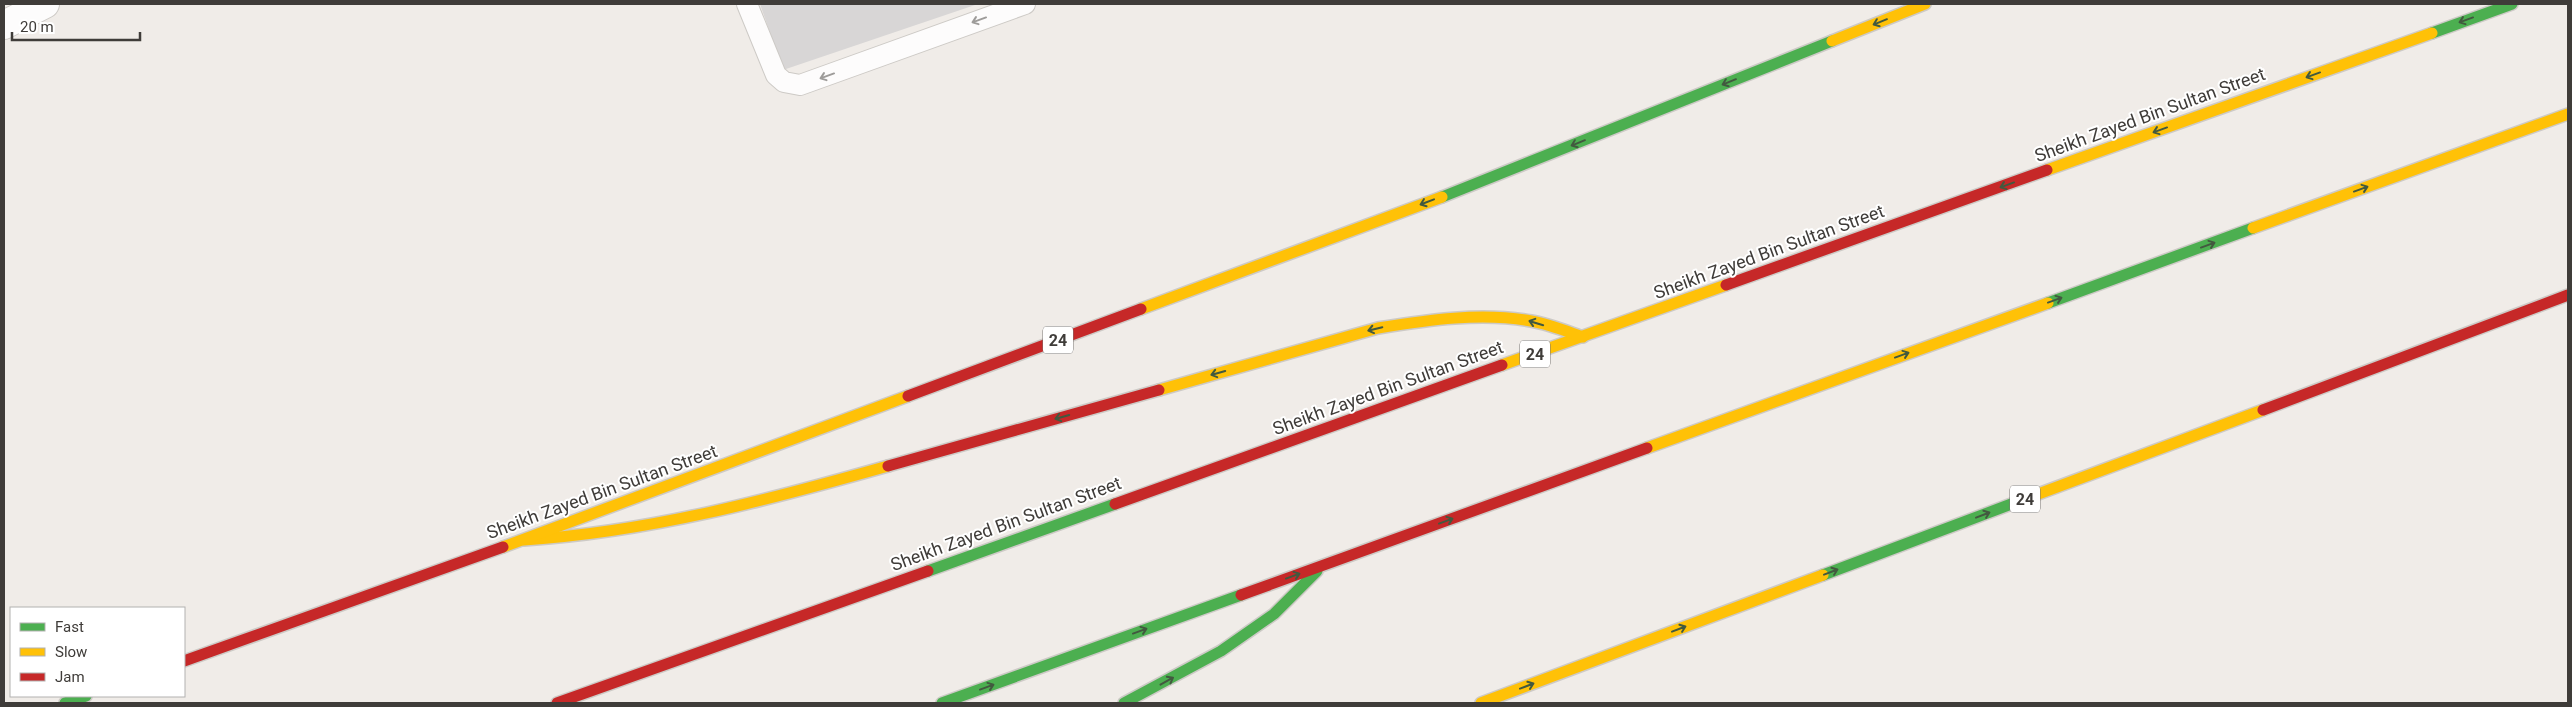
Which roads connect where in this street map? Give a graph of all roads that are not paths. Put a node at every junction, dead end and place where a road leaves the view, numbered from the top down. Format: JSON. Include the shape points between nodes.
{"nodes":[{"id":1,"x":45,"y":4,"type":"edge"},
{"id":2,"x":747,"y":4,"type":"edge"},
{"id":3,"x":1025,"y":4,"type":"edge"},
{"id":4,"x":1925,"y":4,"type":"edge"},
{"id":5,"x":2512,"y":4,"type":"edge"},
{"id":6,"x":4,"y":25,"type":"edge"},
{"id":7,"x":2568,"y":114,"type":"edge"},
{"id":8,"x":2568,"y":295,"type":"edge"},
{"id":9,"x":1583,"y":337,"type":"junction"},
{"id":10,"x":524,"y":540,"type":"junction"},
{"id":11,"x":1323,"y":565,"type":"junction"},
{"id":12,"x":185,"y":661,"type":"edge"},
{"id":13,"x":83,"y":697,"type":"edge"},
{"id":14,"x":65,"y":703,"type":"edge"},
{"id":15,"x":557,"y":703,"type":"edge"},
{"id":16,"x":942,"y":703,"type":"edge"},
{"id":17,"x":1124,"y":703,"type":"edge"},
{"id":18,"x":1481,"y":703,"type":"edge"}],
"edges":[{"from":1,"to":6,"type":"street"},
{"from":3,"to":2,"type":"lane","one_way":true,"via":[[800,85],[784,82],[776,75]]},
{"from":4,"to":10,"type":"main road","name":"Sheikh Zayed Bin Sultan Street","number":"24","one_way":true,"via":[[1481,182]]},
{"from":5,"to":9,"type":"main road","name":"Sheikh Zayed Bin Sultan Street","number":"24","one_way":true},
{"from":11,"to":7,"type":"main road","one_way":true},
{"from":18,"to":8,"type":"main road","number":"24","one_way":true},
{"from":9,"to":10,"type":"main road","one_way":true,"via":[[1525,320],[1426,320],[1378,328],[724,511],[632,530]]},
{"from":9,"to":15,"type":"main road","name":"Sheikh Zayed Bin Sultan Street","number":"24"},
{"from":10,"to":12,"type":"main road","name":"Sheikh Zayed Bin Sultan Street","number":"24"},
{"from":16,"to":11,"type":"main road","one_way":true},
{"from":17,"to":11,"type":"main road","one_way":true,"via":[[1229,645],[1274,614]]},
{"from":13,"to":14,"type":"main road"}]}
